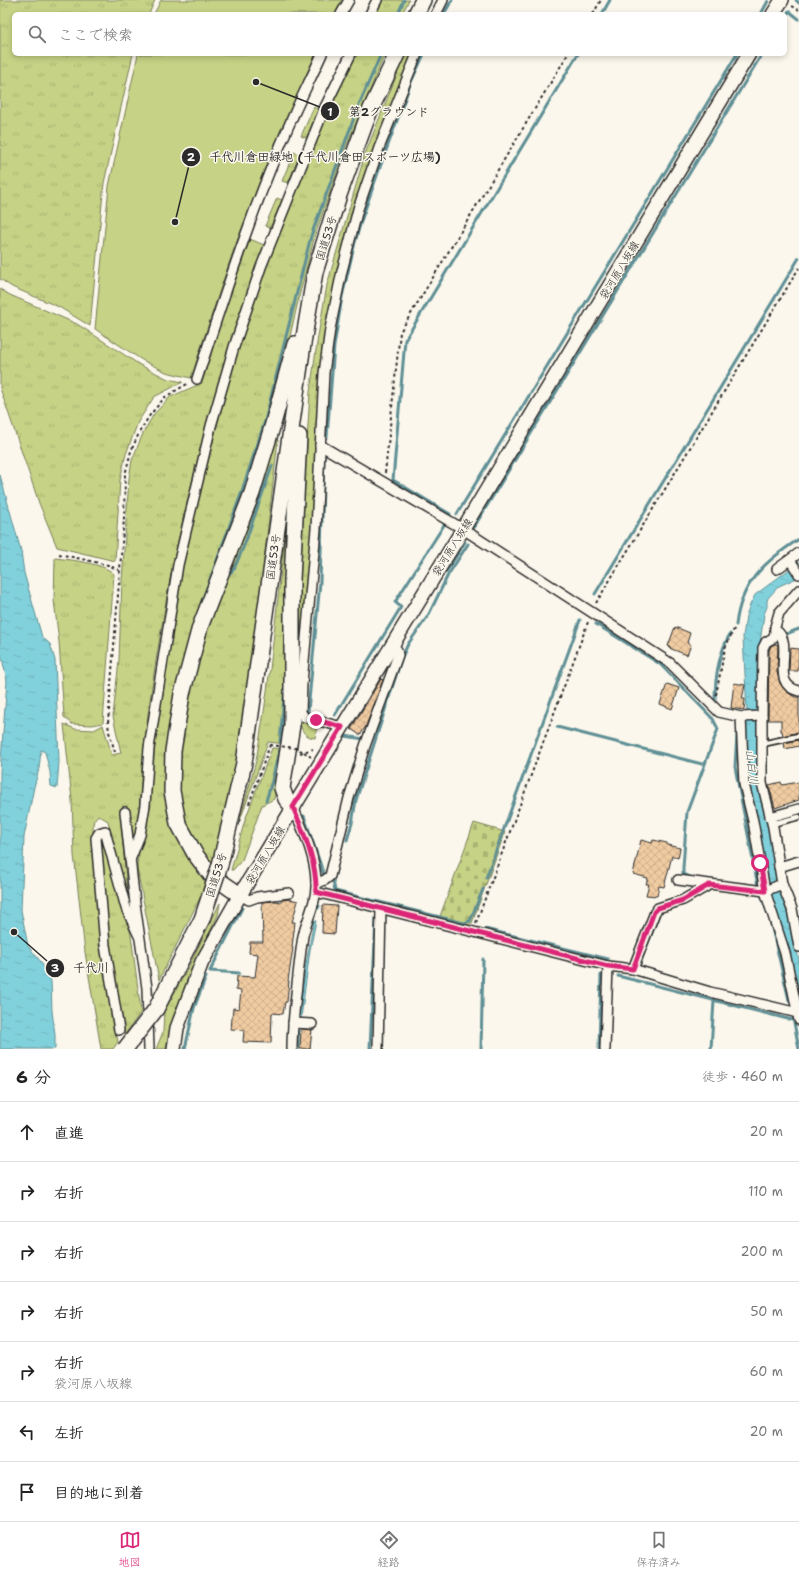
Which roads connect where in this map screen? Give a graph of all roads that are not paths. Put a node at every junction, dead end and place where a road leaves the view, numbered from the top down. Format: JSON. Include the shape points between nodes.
{"nodes":[{"id":1,"x":349,"y":0,"type":"edge"},
{"id":2,"x":377,"y":0,"type":"edge"},
{"id":3,"x":423,"y":0,"type":"edge"},
{"id":4,"x":443,"y":0,"type":"edge"},
{"id":5,"x":782,"y":0,"type":"edge"},
{"id":6,"x":343,"y":12,"type":"edge"},
{"id":7,"x":371,"y":12,"type":"edge"},
{"id":8,"x":417,"y":12,"type":"edge"},
{"id":9,"x":437,"y":12,"type":"edge"},
{"id":10,"x":774,"y":12,"type":"edge"},
{"id":11,"x":321,"y":56,"type":"edge"},
{"id":12,"x":350,"y":56,"type":"edge"},
{"id":13,"x":396,"y":56,"type":"edge"},
{"id":14,"x":416,"y":56,"type":"edge"},
{"id":15,"x":748,"y":56,"type":"edge"},
{"id":16,"x":315,"y":272,"type":"junction"},
{"id":17,"x":304,"y":337,"type":"junction"},
{"id":18,"x":198,"y":379,"type":"road end"},
{"id":19,"x":320,"y":445,"type":"junction"},
{"id":20,"x":463,"y":529,"type":"junction"},
{"id":21,"x":799,"y":553,"type":"edge"},
{"id":22,"x":790,"y":560,"type":"junction"},
{"id":23,"x":777,"y":569,"type":"dead end"},
{"id":24,"x":799,"y":574,"type":"edge"},
{"id":25,"x":799,"y":590,"type":"edge"},
{"id":26,"x":775,"y":630,"type":"junction"},
{"id":27,"x":392,"y":644,"type":"junction"},
{"id":28,"x":799,"y":692,"type":"edge"},
{"id":29,"x":762,"y":716,"type":"junction"},
{"id":30,"x":741,"y":717,"type":"junction"},
{"id":31,"x":342,"y":727,"type":"junction"},
{"id":32,"x":799,"y":736,"type":"edge"},
{"id":33,"x":762,"y":744,"type":"junction"},
{"id":34,"x":293,"y":807,"type":"junction"},
{"id":35,"x":799,"y":809,"type":"edge"},
{"id":36,"x":125,"y":812,"type":"dead end"},
{"id":37,"x":799,"y":817,"type":"edge"},
{"id":38,"x":771,"y":820,"type":"junction"},
{"id":39,"x":130,"y":860,"type":"junction"},
{"id":40,"x":799,"y":861,"type":"edge"},
{"id":41,"x":779,"y":867,"type":"junction"},
{"id":42,"x":678,"y":880,"type":"dead end"},
{"id":43,"x":782,"y":884,"type":"junction"},
{"id":44,"x":709,"y":885,"type":"junction"},
{"id":45,"x":316,"y":887,"type":"junction"},
{"id":46,"x":765,"y":891,"type":"junction"},
{"id":47,"x":289,"y":893,"type":"dead end"},
{"id":48,"x":240,"y":895,"type":"junction"},
{"id":49,"x":382,"y":909,"type":"junction"},
{"id":50,"x":796,"y":917,"type":"edge"},
{"id":51,"x":139,"y":936,"type":"junction"},
{"id":52,"x":799,"y":947,"type":"edge"},
{"id":53,"x":608,"y":966,"type":"junction"},
{"id":54,"x":633,"y":969,"type":"junction"},
{"id":55,"x":798,"y":1017,"type":"edge"},
{"id":56,"x":293,"y":1022,"type":"junction"},
{"id":57,"x":312,"y":1024,"type":"dead end"},
{"id":58,"x":119,"y":1030,"type":"dead end"},
{"id":59,"x":125,"y":1049,"type":"edge"},
{"id":60,"x":149,"y":1049,"type":"edge"},
{"id":61,"x":174,"y":1049,"type":"edge"},
{"id":62,"x":292,"y":1049,"type":"edge"},
{"id":63,"x":378,"y":1049,"type":"edge"},
{"id":64,"x":605,"y":1049,"type":"edge"}],
"edges":[{"from":1,"to":6,"type":"street"},
{"from":2,"to":7,"type":"street"},
{"from":3,"to":8,"type":"highway"},
{"from":4,"to":9,"type":"street"},
{"from":5,"to":10,"type":"main road"},
{"from":11,"to":18,"type":"street","via":[[293,115],[258,202]]},
{"from":12,"to":39,"type":"street","via":[[325,107],[260,267],[211,426],[178,565],[149,748],[143,820]]},
{"from":13,"to":16,"type":"highway","name":"国道53号","via":[[369,113],[339,195]]},
{"from":14,"to":19,"type":"street","via":[[379,148],[358,209],[342,271],[324,373]]},
{"from":15,"to":20,"type":"main road","name":"袋河原八坂線"},
{"from":16,"to":17,"type":"highway","name":"国道53号"},
{"from":16,"to":48,"type":"highway","via":[[252,493],[200,627],[182,694],[173,751],[172,792],[178,823],[195,854],[211,875]]},
{"from":17,"to":34,"type":"highway","via":[[292,580],[292,725],[282,788],[286,799]]},
{"from":17,"to":59,"type":"highway","name":"国道53号","bridge":true,"via":[[244,763],[220,865],[202,919],[156,1009]]},
{"from":19,"to":20,"type":"street"},
{"from":19,"to":31,"type":"street","via":[[302,712],[304,717]]},
{"from":20,"to":27,"type":"main road","name":"袋河原八坂線"},
{"from":20,"to":30,"type":"street","via":[[670,663],[719,712]]},
{"from":21,"to":22,"type":"street"},
{"from":22,"to":23,"type":"street"},
{"from":22,"to":24,"type":"street"},
{"from":25,"to":26,"type":"street","via":[[780,613]]},
{"from":26,"to":28,"type":"street","via":[[783,639],[784,679],[787,685]]},
{"from":26,"to":29,"type":"street","via":[[773,638],[766,642],[763,648]]},
{"from":27,"to":31,"type":"main road","name":"袋河原八坂線"},
{"from":27,"to":45,"type":"street","via":[[398,655],[349,798],[330,876]]},
{"from":29,"to":30,"type":"street"},
{"from":29,"to":33,"type":"street"},
{"from":30,"to":46,"type":"street","via":[[744,784]]},
{"from":31,"to":34,"type":"main road","name":"袋河原八坂線"},
{"from":32,"to":33,"type":"lane"},
{"from":33,"to":38,"type":"street","via":[[762,783]]},
{"from":34,"to":45,"type":"street","via":[[308,843],[315,870]]},
{"from":34,"to":48,"type":"main road","name":"袋河原八坂線"},
{"from":35,"to":38,"type":"street"},
{"from":36,"to":39,"type":"street"},
{"from":37,"to":38,"type":"lane"},
{"from":38,"to":41,"type":"street"},
{"from":39,"to":51,"type":"street"},
{"from":40,"to":41,"type":"street"},
{"from":41,"to":43,"type":"street"},
{"from":42,"to":44,"type":"street"},
{"from":43,"to":46,"type":"street"},
{"from":43,"to":50,"type":"street"},
{"from":44,"to":46,"type":"street"},
{"from":44,"to":54,"type":"street","via":[[683,900],[658,908],[654,912]]},
{"from":45,"to":49,"type":"street"},
{"from":45,"to":56,"type":"street","via":[[304,935]]},
{"from":46,"to":55,"type":"street","via":[[785,953]]},
{"from":47,"to":48,"type":"street","via":[[249,900]]},
{"from":48,"to":61,"type":"main road","name":"袋河原八坂線","via":[[202,962],[177,1028]]},
{"from":49,"to":53,"type":"street"},
{"from":49,"to":63,"type":"street"},
{"from":50,"to":52,"type":"street"},
{"from":51,"to":58,"type":"street","via":[[126,908],[105,832],[99,833],[96,838],[105,945]]},
{"from":51,"to":60,"type":"street","via":[[147,988]]},
{"from":53,"to":54,"type":"street"},
{"from":53,"to":64,"type":"street"},
{"from":54,"to":55,"type":"street"},
{"from":56,"to":57,"type":"street"},
{"from":56,"to":62,"type":"street"}]}
